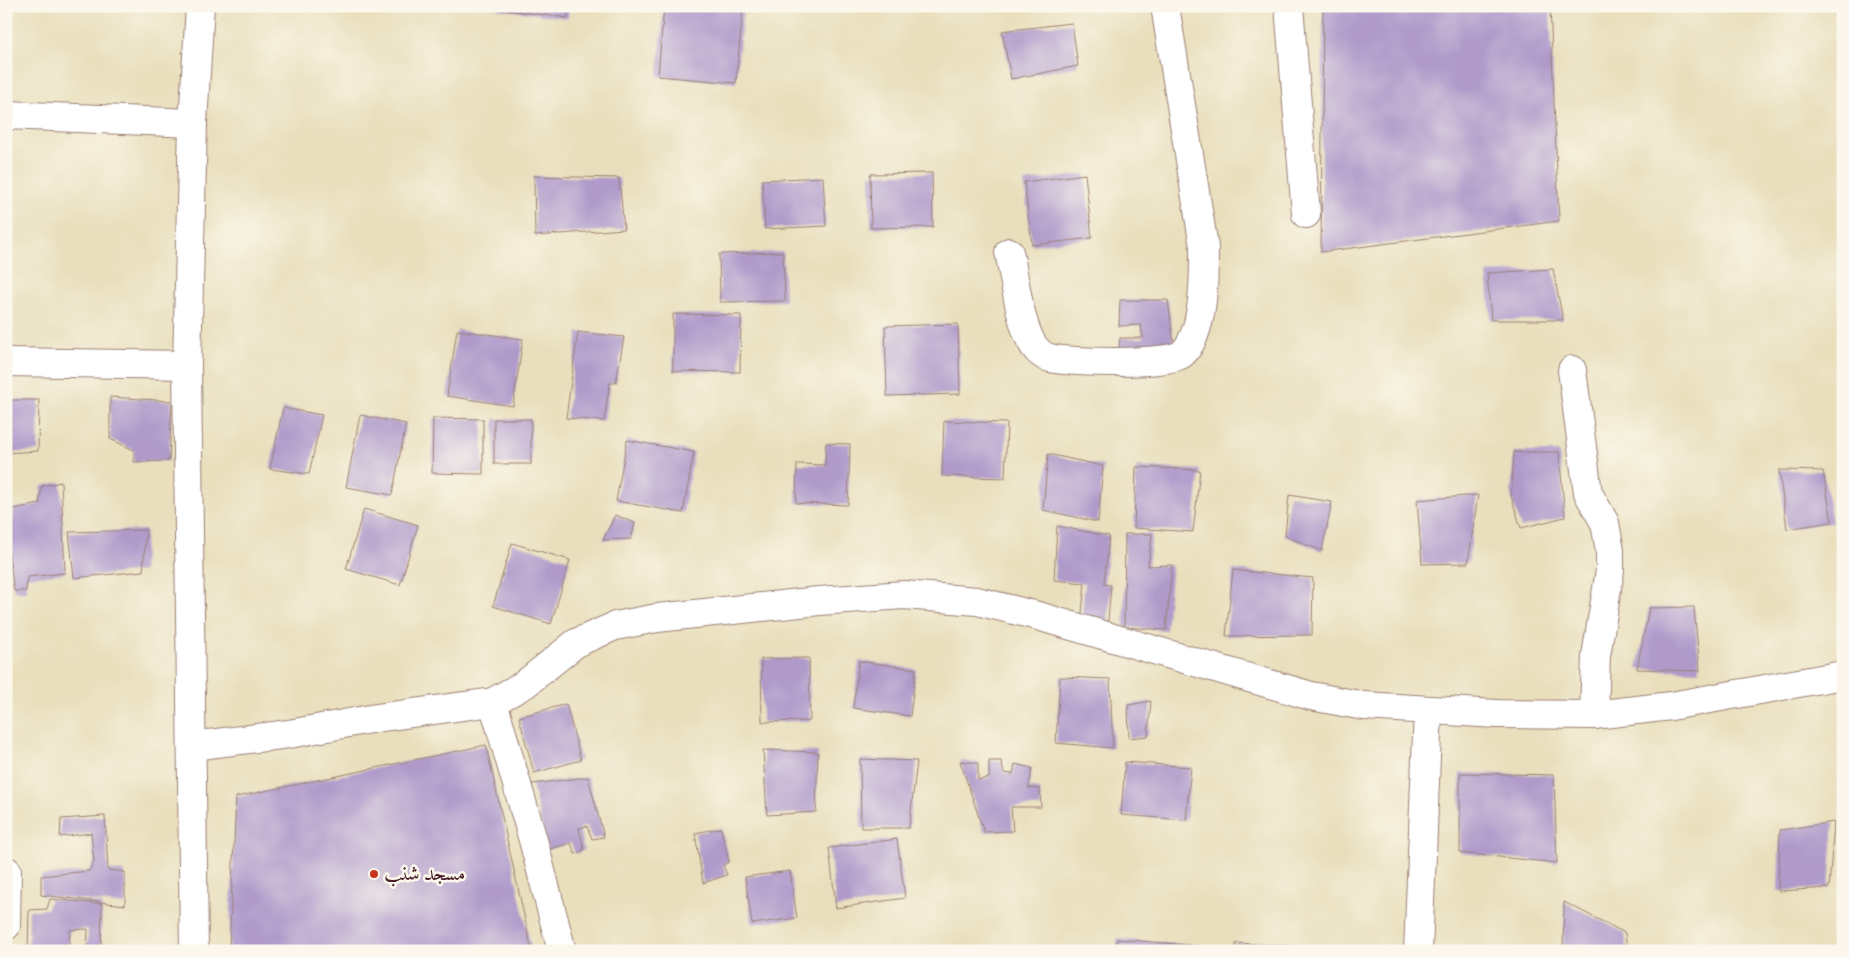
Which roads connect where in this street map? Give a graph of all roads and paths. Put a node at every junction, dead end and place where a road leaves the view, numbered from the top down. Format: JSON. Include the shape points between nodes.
{"nodes":[{"id":1,"x":200,"y":6,"type":"edge"},
{"id":2,"x":1165,"y":6,"type":"edge"},
{"id":3,"x":1289,"y":6,"type":"edge"},
{"id":4,"x":6,"y":115,"type":"edge"},
{"id":5,"x":193,"y":123,"type":"junction"},
{"id":6,"x":1306,"y":214,"type":"dead end"},
{"id":7,"x":1009,"y":252,"type":"dead end"},
{"id":8,"x":6,"y":362,"type":"edge"},
{"id":9,"x":187,"y":365,"type":"junction"},
{"id":10,"x":1572,"y":370,"type":"dead end"},
{"id":11,"x":1843,"y":675,"type":"edge"},
{"id":12,"x":492,"y":702,"type":"junction"},
{"id":13,"x":1428,"y":710,"type":"junction"},
{"id":14,"x":1594,"y":715,"type":"junction"},
{"id":15,"x":192,"y":746,"type":"junction"},
{"id":16,"x":7,"y":871,"type":"edge"},
{"id":17,"x":6,"y":926,"type":"edge"},
{"id":18,"x":194,"y":951,"type":"edge"},
{"id":19,"x":562,"y":951,"type":"edge"},
{"id":20,"x":1418,"y":951,"type":"edge"}],
"edges":[{"from":1,"to":5,"type":"street"},
{"from":2,"to":7,"type":"street","via":[[1204,247],[1203,284],[1191,340],[1181,354],[1167,359],[1104,362],[1048,358],[1027,336]]},
{"from":3,"to":6,"type":"street"},
{"from":4,"to":5,"type":"street"},
{"from":5,"to":9,"type":"street"},
{"from":8,"to":9,"type":"street"},
{"from":9,"to":15,"type":"street"},
{"from":10,"to":14,"type":"street","via":[[1588,493],[1605,523],[1610,551],[1610,570],[1596,656]]},
{"from":11,"to":14,"type":"street","via":[[1671,706]]},
{"from":12,"to":13,"type":"street","via":[[525,684],[576,643],[615,626],[657,618],[904,595],[977,600],[1311,696],[1364,706]]},
{"from":12,"to":15,"type":"street"},
{"from":12,"to":19,"type":"street","via":[[539,858]]},
{"from":13,"to":14,"type":"street"},
{"from":13,"to":20,"type":"street"},
{"from":15,"to":18,"type":"street"},
{"from":16,"to":17,"type":"street"}]}
